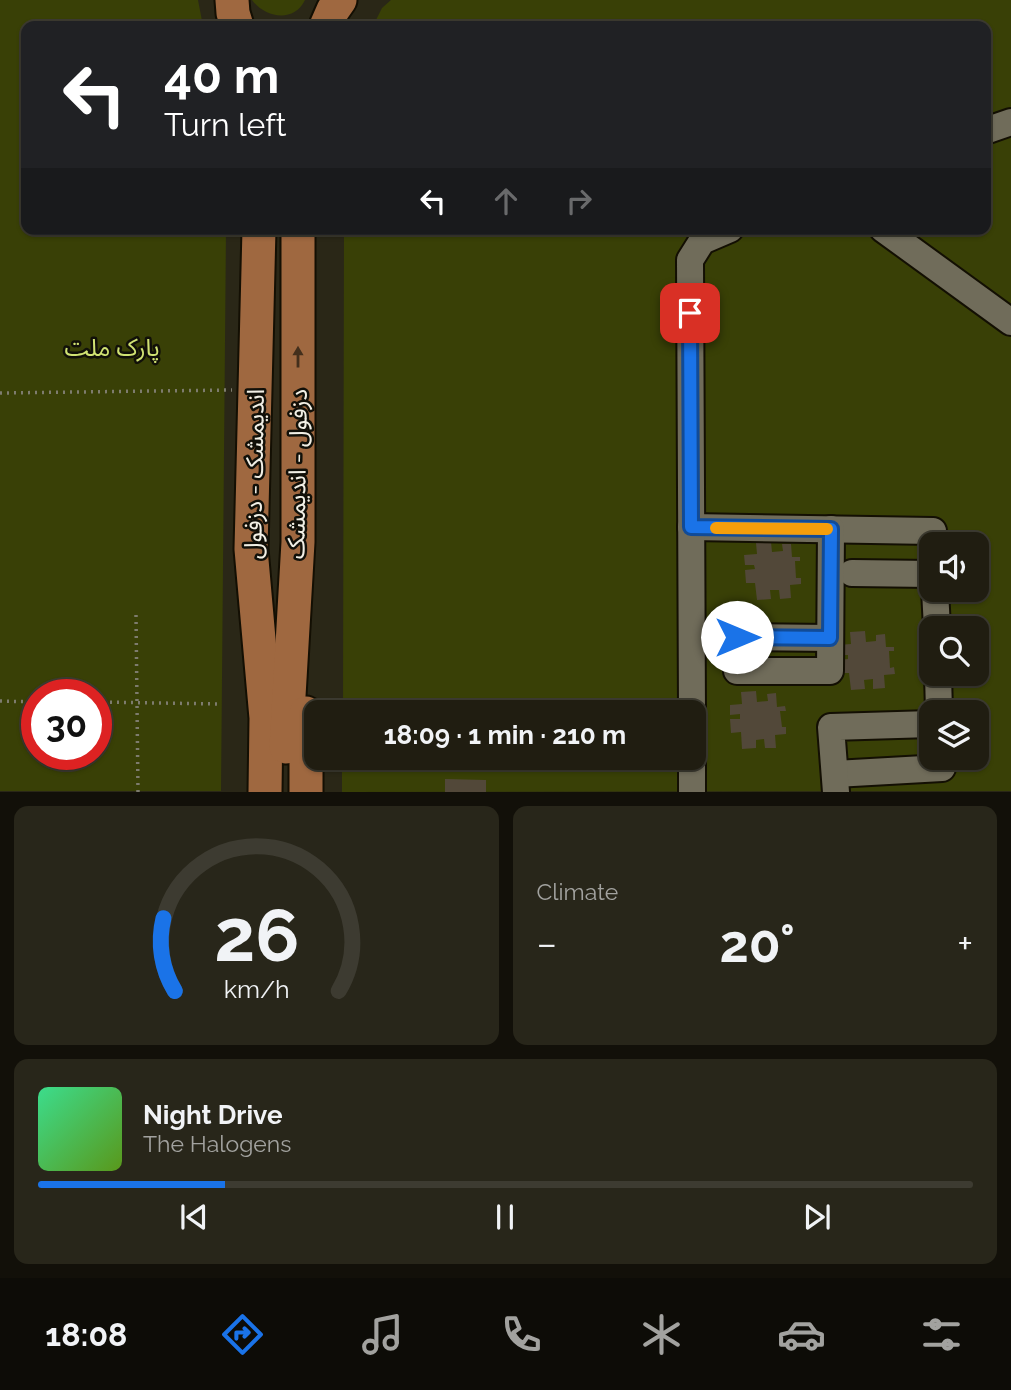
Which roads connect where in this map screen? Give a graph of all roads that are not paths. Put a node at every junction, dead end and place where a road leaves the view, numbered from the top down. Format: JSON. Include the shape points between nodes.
{"nodes":[{"id":1,"x":232,"y":0,"type":"edge"},
{"id":2,"x":324,"y":0,"type":"edge"},
{"id":3,"x":340,"y":0,"type":"edge"},
{"id":4,"x":236,"y":21,"type":"edge"},
{"id":5,"x":324,"y":21,"type":"edge"},
{"id":6,"x":327,"y":21,"type":"edge"},
{"id":7,"x":1011,"y":122,"type":"edge"},
{"id":8,"x":991,"y":129,"type":"edge"},
{"id":9,"x":259,"y":235,"type":"edge"},
{"id":10,"x":298,"y":235,"type":"edge"},
{"id":11,"x":716,"y":235,"type":"edge"},
{"id":12,"x":891,"y":235,"type":"edge"},
{"id":13,"x":1011,"y":322,"type":"edge"},
{"id":14,"x":691,"y":527,"type":"junction"},
{"id":15,"x":831,"y":529,"type":"junction"},
{"id":16,"x":933,"y":532,"type":"edge"},
{"id":17,"x":298,"y":542,"type":"junction"},
{"id":18,"x":251,"y":549,"type":"junction"},
{"id":19,"x":852,"y":573,"type":"dead end"},
{"id":20,"x":919,"y":574,"type":"edge"},
{"id":21,"x":737,"y":637,"type":"dead end"},
{"id":22,"x":830,"y":638,"type":"junction"},
{"id":23,"x":737,"y":671,"type":"dead end"},
{"id":24,"x":692,"y":700,"type":"edge"},
{"id":25,"x":276,"y":718,"type":"junction"},
{"id":26,"x":919,"y":724,"type":"edge"},
{"id":27,"x":692,"y":770,"type":"edge"},
{"id":28,"x":942,"y":773,"type":"edge"},
{"id":29,"x":836,"y":783,"type":"edge"},
{"id":30,"x":243,"y":792,"type":"edge"},
{"id":31,"x":265,"y":792,"type":"edge"},
{"id":32,"x":286,"y":792,"type":"edge"},
{"id":33,"x":306,"y":792,"type":"edge"},
{"id":34,"x":692,"y":792,"type":"edge"}],
"edges":[{"from":1,"to":4,"type":"main road"},
{"from":2,"to":5,"type":"main road"},
{"from":3,"to":6,"type":"main road"},
{"from":7,"to":8,"type":"street"},
{"from":9,"to":18,"type":"main road","name":"اندیمشک - دزفول"},
{"from":17,"to":10,"type":"main road","name":"دزفول - اندیمشک","one_way":true},
{"from":11,"to":14,"type":"street","via":[[702,241],[690,260]]},
{"from":12,"to":13,"type":"street"},
{"from":14,"to":15,"type":"street"},
{"from":14,"to":24,"type":"street"},
{"from":15,"to":16,"type":"street"},
{"from":15,"to":22,"type":"street"},
{"from":17,"to":25,"type":"main road","name":"دزفول - اندیمشک"},
{"from":17,"to":33,"type":"main road"},
{"from":18,"to":25,"type":"main road","name":"اندیمشک - دزفول"},
{"from":18,"to":30,"type":"main road"},
{"from":19,"to":20,"type":"street"},
{"from":21,"to":22,"type":"street"},
{"from":22,"to":23,"type":"street","via":[[831,671]]},
{"from":25,"to":31,"type":"main road"},
{"from":25,"to":32,"type":"main road"},
{"from":26,"to":29,"type":"street","via":[[831,727]]},
{"from":27,"to":34,"type":"street"},
{"from":28,"to":29,"type":"street"}]}
